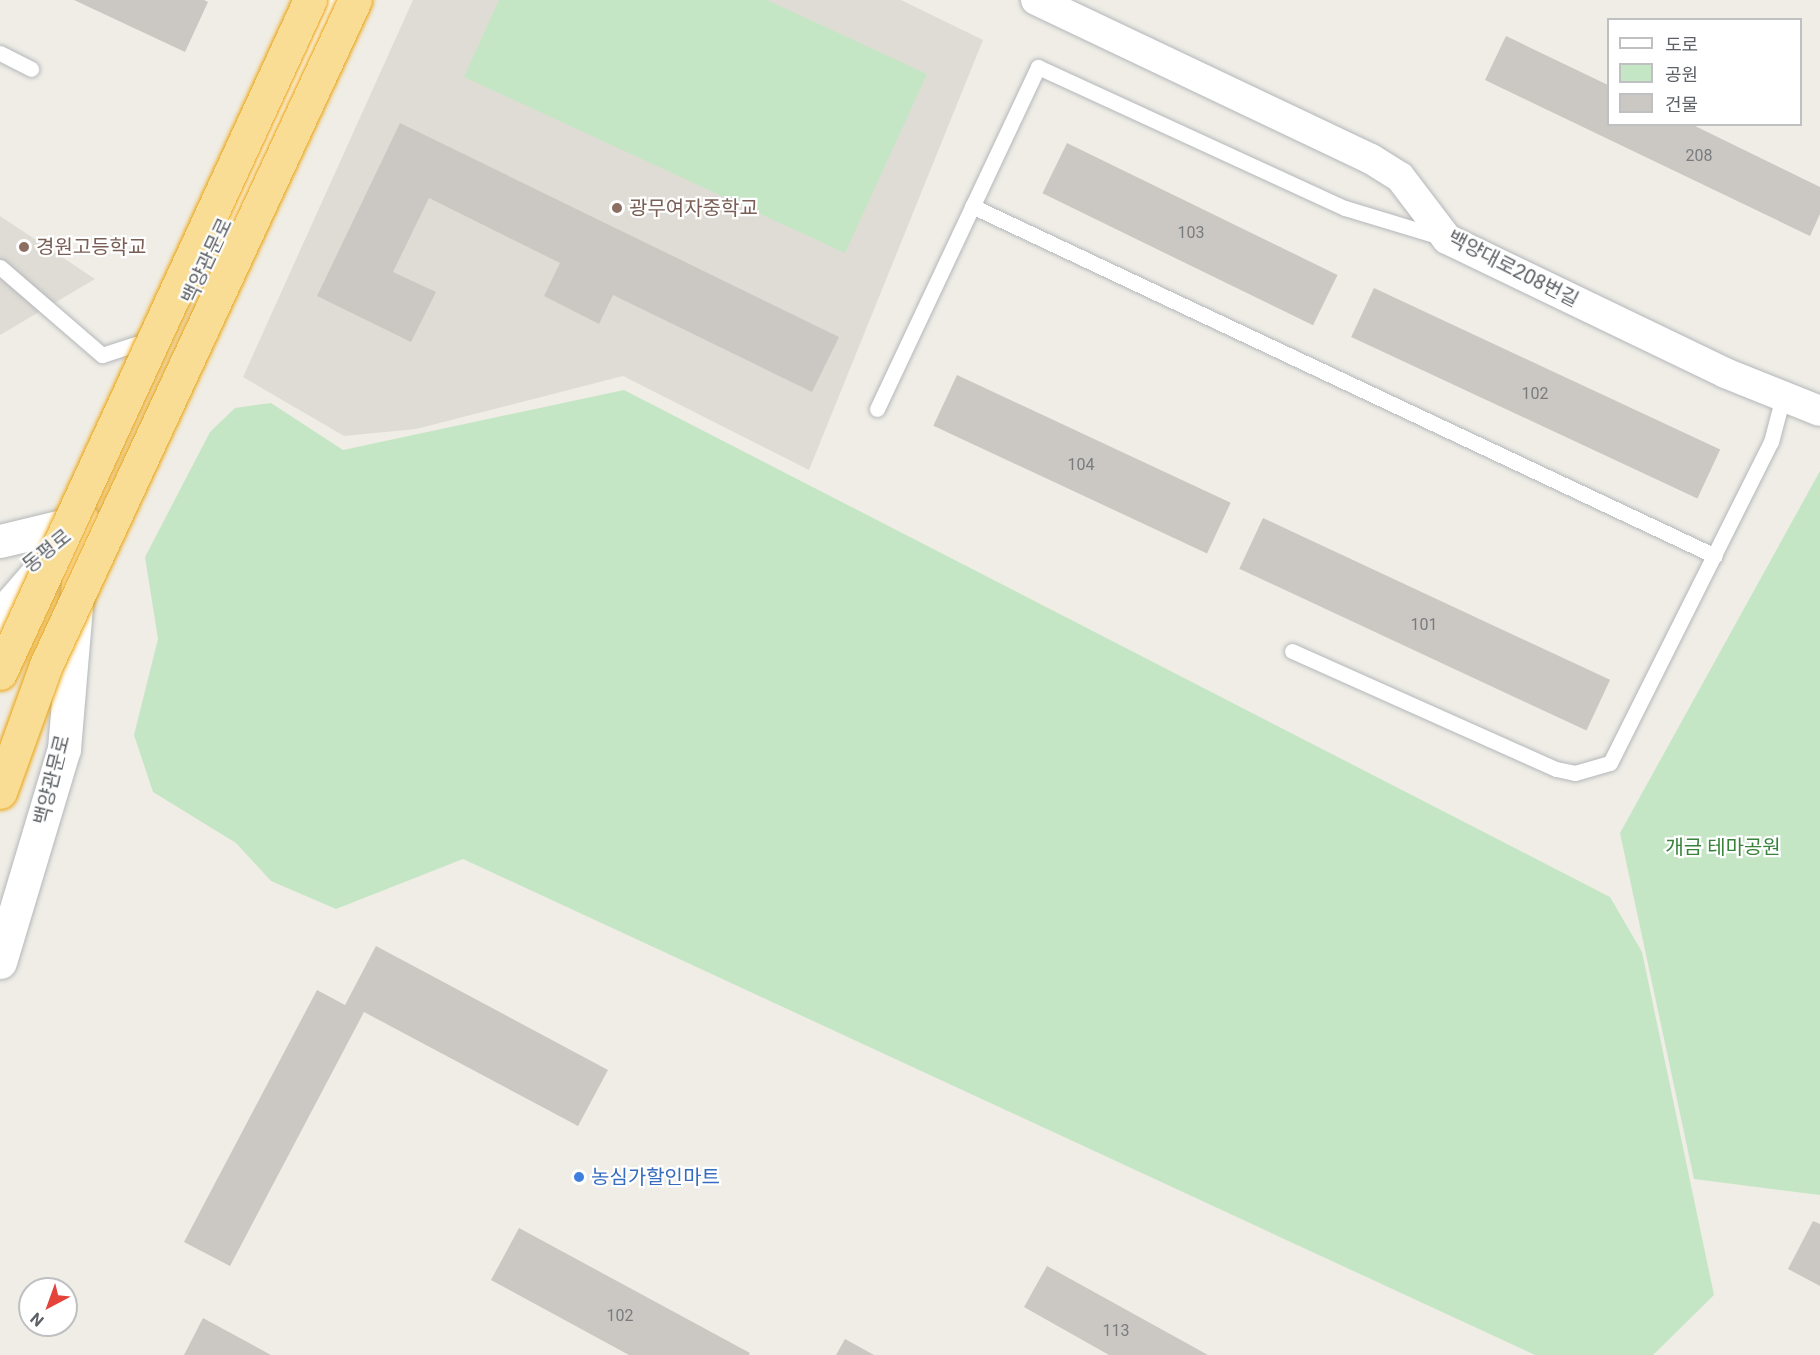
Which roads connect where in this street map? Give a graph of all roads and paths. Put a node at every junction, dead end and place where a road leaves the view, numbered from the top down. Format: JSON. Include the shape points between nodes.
{"nodes":[{"id":1,"x":310,"y":0,"type":"edge"},
{"id":2,"x":331,"y":0,"type":"edge"},
{"id":3,"x":356,"y":0,"type":"edge"},
{"id":4,"x":1036,"y":0,"type":"edge"},
{"id":5,"x":0,"y":53,"type":"edge"},
{"id":6,"x":31,"y":69,"type":"dead end"},
{"id":7,"x":972,"y":206,"type":"junction"},
{"id":8,"x":1447,"y":239,"type":"junction"},
{"id":9,"x":0,"y":267,"type":"edge"},
{"id":10,"x":174,"y":331,"type":"junction"},
{"id":11,"x":1782,"y":400,"type":"junction"},
{"id":12,"x":877,"y":409,"type":"dead end"},
{"id":13,"x":1820,"y":411,"type":"edge"},
{"id":14,"x":83,"y":521,"type":"junction"},
{"id":15,"x":0,"y":541,"type":"edge"},
{"id":16,"x":1715,"y":556,"type":"junction"},
{"id":17,"x":0,"y":589,"type":"edge"},
{"id":18,"x":0,"y":616,"type":"edge"},
{"id":19,"x":1292,"y":651,"type":"dead end"},
{"id":20,"x":0,"y":673,"type":"edge"},
{"id":21,"x":0,"y":792,"type":"edge"},
{"id":22,"x":0,"y":962,"type":"edge"}],
"edges":[{"from":1,"to":20,"type":"highway","bridge":true},
{"from":2,"to":10,"type":"main road","name":"백양관문로"},
{"from":3,"to":21,"type":"highway","bridge":true,"via":[[46,665]]},
{"from":4,"to":8,"type":"street","name":"백양대로208번길","via":[[1371,159],[1400,177]]},
{"from":5,"to":6,"type":"lane"},
{"from":7,"to":8,"type":"lane","via":[[1038,67],[1345,208]]},
{"from":7,"to":12,"type":"lane"},
{"from":7,"to":16,"type":"lane"},
{"from":8,"to":11,"type":"street","name":"백양대로208번길"},
{"from":9,"to":10,"type":"lane","via":[[102,355]]},
{"from":10,"to":14,"type":"main road","name":"백양관문로"},
{"from":11,"to":13,"type":"street","name":"백양대로208번길"},
{"from":11,"to":16,"type":"lane","via":[[1771,442]]},
{"from":14,"to":15,"type":"main road","name":"동평로"},
{"from":14,"to":17,"type":"main road","name":"동평로"},
{"from":14,"to":18,"type":"main road","name":"백양관문로"},
{"from":14,"to":22,"type":"main road","name":"백양관문로","via":[[64,749]]},
{"from":16,"to":19,"type":"lane","via":[[1617,754],[1593,771],[1556,769]]}]}
